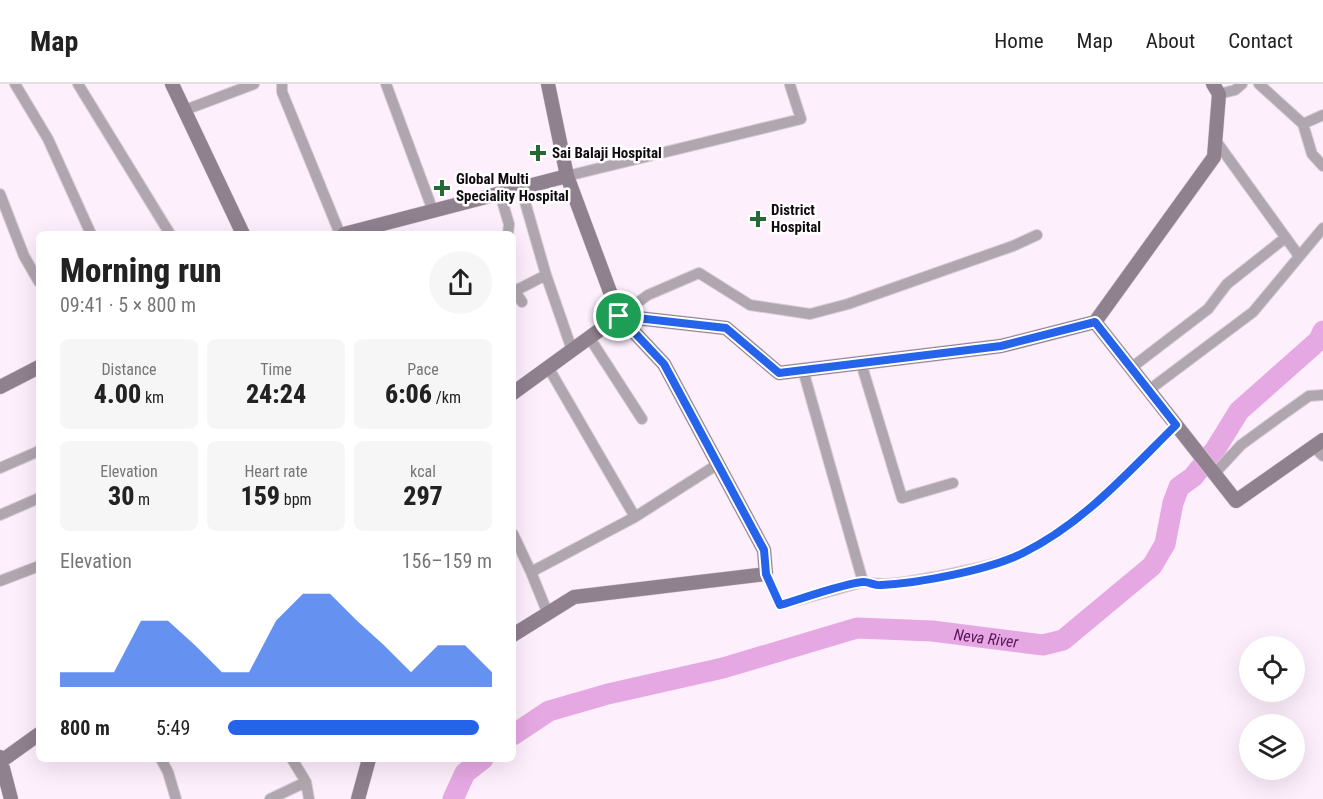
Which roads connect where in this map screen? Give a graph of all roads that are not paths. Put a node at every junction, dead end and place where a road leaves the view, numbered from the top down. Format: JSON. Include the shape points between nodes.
{"nodes":[{"id":1,"x":15,"y":84,"type":"edge"},
{"id":2,"x":78,"y":84,"type":"edge"},
{"id":3,"x":172,"y":84,"type":"edge"},
{"id":4,"x":254,"y":84,"type":"edge"},
{"id":5,"x":282,"y":84,"type":"edge"},
{"id":6,"x":386,"y":84,"type":"edge"},
{"id":7,"x":548,"y":84,"type":"edge"},
{"id":8,"x":1242,"y":84,"type":"edge"},
{"id":9,"x":1259,"y":84,"type":"edge"},
{"id":10,"x":790,"y":85,"type":"edge"},
{"id":11,"x":1216,"y":89,"type":"edge"},
{"id":12,"x":184,"y":110,"type":"junction"},
{"id":13,"x":1323,"y":115,"type":"edge"},
{"id":14,"x":1303,"y":124,"type":"junction"},
{"id":15,"x":1216,"y":141,"type":"junction"},
{"id":16,"x":1323,"y":166,"type":"edge"},
{"id":17,"x":567,"y":176,"type":"junction"},
{"id":18,"x":522,"y":188,"type":"junction"},
{"id":19,"x":0,"y":194,"type":"edge"},
{"id":20,"x":500,"y":194,"type":"junction"},
{"id":21,"x":433,"y":211,"type":"junction"},
{"id":22,"x":1323,"y":228,"type":"edge"},
{"id":23,"x":90,"y":231,"type":"edge"},
{"id":24,"x":168,"y":231,"type":"edge"},
{"id":25,"x":242,"y":231,"type":"edge"},
{"id":26,"x":341,"y":231,"type":"edge"},
{"id":27,"x":354,"y":231,"type":"edge"},
{"id":28,"x":508,"y":231,"type":"edge"},
{"id":29,"x":1037,"y":234,"type":"dead end"},
{"id":30,"x":1285,"y":238,"type":"junction"},
{"id":31,"x":1299,"y":256,"type":"junction"},
{"id":32,"x":546,"y":275,"type":"junction"},
{"id":33,"x":36,"y":277,"type":"edge"},
{"id":34,"x":516,"y":290,"type":"edge"},
{"id":35,"x":516,"y":294,"type":"edge"},
{"id":36,"x":522,"y":302,"type":"dead end"},
{"id":37,"x":619,"y":316,"type":"junction"},
{"id":38,"x":1095,"y":322,"type":"junction"},
{"id":39,"x":590,"y":337,"type":"junction"},
{"id":40,"x":572,"y":350,"type":"junction"},
{"id":41,"x":861,"y":363,"type":"junction"},
{"id":42,"x":548,"y":367,"type":"junction"},
{"id":43,"x":1131,"y":368,"type":"junction"},
{"id":44,"x":36,"y":369,"type":"edge"},
{"id":45,"x":803,"y":370,"type":"junction"},
{"id":46,"x":0,"y":387,"type":"edge"},
{"id":47,"x":1149,"y":390,"type":"junction"},
{"id":48,"x":516,"y":391,"type":"edge"},
{"id":49,"x":1323,"y":395,"type":"edge"},
{"id":50,"x":642,"y":419,"type":"dead end"},
{"id":51,"x":1176,"y":425,"type":"junction"},
{"id":52,"x":1320,"y":448,"type":"edge"},
{"id":53,"x":36,"y":453,"type":"edge"},
{"id":54,"x":718,"y":464,"type":"junction"},
{"id":55,"x":0,"y":468,"type":"edge"},
{"id":56,"x":1215,"y":473,"type":"junction"},
{"id":57,"x":954,"y":483,"type":"dead end"},
{"id":58,"x":36,"y":499,"type":"edge"},
{"id":59,"x":0,"y":515,"type":"edge"},
{"id":60,"x":635,"y":516,"type":"junction"},
{"id":61,"x":516,"y":540,"type":"edge"},
{"id":62,"x":36,"y":567,"type":"edge"},
{"id":63,"x":531,"y":572,"type":"junction"},
{"id":64,"x":766,"y":574,"type":"junction"},
{"id":65,"x":0,"y":581,"type":"edge"},
{"id":66,"x":863,"y":582,"type":"junction"},
{"id":67,"x":548,"y":614,"type":"junction"},
{"id":68,"x":516,"y":633,"type":"edge"},
{"id":69,"x":36,"y":736,"type":"edge"},
{"id":70,"x":1,"y":760,"type":"edge"},
{"id":71,"x":163,"y":762,"type":"edge"},
{"id":72,"x":294,"y":762,"type":"edge"},
{"id":73,"x":368,"y":762,"type":"edge"},
{"id":74,"x":306,"y":782,"type":"junction"},
{"id":75,"x":11,"y":799,"type":"edge"},
{"id":76,"x":176,"y":799,"type":"edge"},
{"id":77,"x":270,"y":799,"type":"edge"},
{"id":78,"x":309,"y":799,"type":"edge"},
{"id":79,"x":358,"y":799,"type":"edge"}],
"edges":[{"from":1,"to":23,"type":"street","via":[[48,140]]},
{"from":2,"to":24,"type":"street"},
{"from":3,"to":12,"type":"street"},
{"from":4,"to":12,"type":"street"},
{"from":5,"to":26,"type":"street"},
{"from":6,"to":21,"type":"street"},
{"from":7,"to":17,"type":"street"},
{"from":8,"to":11,"type":"street","via":[[1235,90]]},
{"from":9,"to":14,"type":"street"},
{"from":10,"to":17,"type":"street","via":[[801,119]]},
{"from":11,"to":15,"type":"street"},
{"from":12,"to":25,"type":"street"},
{"from":13,"to":14,"type":"street"},
{"from":14,"to":16,"type":"street","via":[[1312,154]]},
{"from":15,"to":30,"type":"street"},
{"from":15,"to":38,"type":"street","via":[[1214,157]]},
{"from":17,"to":18,"type":"street"},
{"from":17,"to":37,"type":"street"},
{"from":18,"to":20,"type":"street"},
{"from":18,"to":32,"type":"street"},
{"from":19,"to":33,"type":"street"},
{"from":20,"to":21,"type":"street"},
{"from":20,"to":28,"type":"street"},
{"from":21,"to":27,"type":"street"},
{"from":22,"to":31,"type":"street"},
{"from":29,"to":37,"type":"street","via":[[848,304],[810,314],[750,305],[699,273],[648,295]]},
{"from":30,"to":31,"type":"street"},
{"from":30,"to":43,"type":"street","via":[[1227,284],[1208,309]]},
{"from":31,"to":47,"type":"street","via":[[1253,312]]},
{"from":32,"to":34,"type":"street"},
{"from":32,"to":40,"type":"street"},
{"from":35,"to":36,"type":"street"},
{"from":37,"to":39,"type":"street"},
{"from":37,"to":45,"type":"street","via":[[726,328],[779,373]]},
{"from":37,"to":54,"type":"street","via":[[664,364]]},
{"from":38,"to":41,"type":"street","via":[[1001,346]]},
{"from":38,"to":43,"type":"street"},
{"from":39,"to":40,"type":"street"},
{"from":39,"to":50,"type":"street"},
{"from":40,"to":42,"type":"street"},
{"from":41,"to":45,"type":"street"},
{"from":41,"to":57,"type":"street","via":[[902,498]]},
{"from":42,"to":48,"type":"street"},
{"from":42,"to":60,"type":"street"},
{"from":43,"to":47,"type":"street"},
{"from":44,"to":46,"type":"street"},
{"from":45,"to":66,"type":"street"},
{"from":47,"to":51,"type":"street"},
{"from":49,"to":56,"type":"street","via":[[1309,396],[1278,418],[1241,445]]},
{"from":51,"to":56,"type":"street"},
{"from":51,"to":66,"type":"street","via":[[1094,505],[1062,531],[1021,554],[977,569],[879,586]]},
{"from":52,"to":56,"type":"street","via":[[1236,501]]},
{"from":53,"to":55,"type":"street"},
{"from":54,"to":60,"type":"street"},
{"from":54,"to":64,"type":"street","via":[[764,550]]},
{"from":58,"to":59,"type":"street"},
{"from":60,"to":63,"type":"street"},
{"from":61,"to":63,"type":"street"},
{"from":62,"to":65,"type":"street"},
{"from":63,"to":67,"type":"street"},
{"from":64,"to":66,"type":"street","via":[[780,605]]},
{"from":64,"to":67,"type":"street","via":[[574,597]]},
{"from":67,"to":68,"type":"street"},
{"from":69,"to":70,"type":"street"},
{"from":70,"to":75,"type":"street"},
{"from":71,"to":76,"type":"street"},
{"from":72,"to":74,"type":"street"},
{"from":73,"to":79,"type":"street"},
{"from":74,"to":77,"type":"street"},
{"from":74,"to":78,"type":"street"}]}
